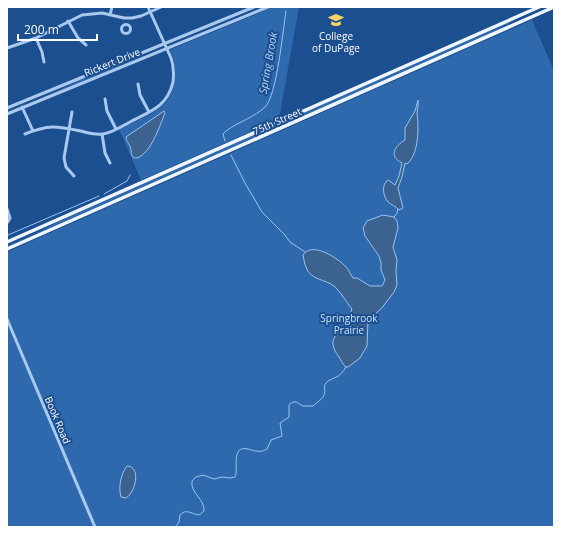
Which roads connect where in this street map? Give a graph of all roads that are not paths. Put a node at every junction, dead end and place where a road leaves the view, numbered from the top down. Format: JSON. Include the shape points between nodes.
{"nodes":[{"id":1,"x":112,"y":7,"type":"edge"},
{"id":2,"x":148,"y":7,"type":"edge"},
{"id":3,"x":161,"y":7,"type":"edge"},
{"id":4,"x":254,"y":7,"type":"edge"},
{"id":5,"x":268,"y":7,"type":"edge"},
{"id":6,"x":539,"y":7,"type":"edge"},
{"id":7,"x":554,"y":7,"type":"edge"},
{"id":8,"x":150,"y":12,"type":"junction"},
{"id":9,"x":110,"y":14,"type":"junction"},
{"id":10,"x":127,"y":18,"type":"junction"},
{"id":11,"x":68,"y":21,"type":"junction"},
{"id":12,"x":127,"y":25,"type":"dead end"},
{"id":13,"x":36,"y":38,"type":"junction"},
{"id":14,"x":165,"y":44,"type":"junction"},
{"id":15,"x":86,"y":46,"type":"dead end"},
{"id":16,"x":7,"y":48,"type":"edge"},
{"id":17,"x":167,"y":48,"type":"junction"},
{"id":18,"x":44,"y":62,"type":"dead end"},
{"id":19,"x":138,"y":84,"type":"dead end"},
{"id":20,"x":105,"y":99,"type":"dead end"},
{"id":21,"x":21,"y":103,"type":"junction"},
{"id":22,"x":7,"y":108,"type":"edge"},
{"id":23,"x":23,"y":108,"type":"junction"},
{"id":24,"x":72,"y":112,"type":"dead end"},
{"id":25,"x":149,"y":112,"type":"junction"},
{"id":26,"x":7,"y":114,"type":"edge"},
{"id":27,"x":69,"y":128,"type":"junction"},
{"id":28,"x":116,"y":129,"type":"junction"},
{"id":29,"x":33,"y":131,"type":"junction"},
{"id":30,"x":25,"y":134,"type":"dead end"},
{"id":31,"x":102,"y":134,"type":"junction"},
{"id":32,"x":110,"y":163,"type":"dead end"},
{"id":33,"x":74,"y":176,"type":"dead end"},
{"id":34,"x":7,"y":209,"type":"edge"},
{"id":35,"x":7,"y":223,"type":"edge"},
{"id":36,"x":7,"y":242,"type":"edge"},
{"id":37,"x":7,"y":249,"type":"edge"},
{"id":38,"x":7,"y":319,"type":"edge"},
{"id":39,"x":95,"y":527,"type":"edge"}],
"edges":[{"from":1,"to":9,"type":"street"},
{"from":2,"to":8,"type":"street"},
{"from":3,"to":8,"type":"street"},
{"from":4,"to":14,"type":"street","name":"Rickert Drive"},
{"from":5,"to":17,"type":"street","name":"Rickert Drive"},
{"from":6,"to":36,"type":"main road","name":"75th Street"},
{"from":7,"to":37,"type":"main road","name":"75th Street"},
{"from":8,"to":10,"type":"street"},
{"from":8,"to":14,"type":"street"},
{"from":9,"to":10,"type":"street"},
{"from":9,"to":11,"type":"street","via":[[88,13]]},
{"from":10,"to":12,"type":"street"},
{"from":11,"to":13,"type":"street"},
{"from":11,"to":15,"type":"street"},
{"from":13,"to":16,"type":"street"},
{"from":13,"to":18,"type":"street"},
{"from":14,"to":17,"type":"street"},
{"from":14,"to":21,"type":"street","name":"Rickert Drive"},
{"from":17,"to":23,"type":"street","name":"Rickert Drive"},
{"from":17,"to":25,"type":"street","via":[[174,69],[171,90],[164,102]]},
{"from":19,"to":25,"type":"street","via":[[140,95]]},
{"from":20,"to":28,"type":"street","via":[[107,111]]},
{"from":21,"to":22,"type":"street","name":"Rickert Drive"},
{"from":21,"to":23,"type":"street"},
{"from":23,"to":26,"type":"street","name":"Rickert Drive"},
{"from":23,"to":29,"type":"street"},
{"from":24,"to":27,"type":"street"},
{"from":25,"to":28,"type":"street"},
{"from":27,"to":29,"type":"street","via":[[52,126]]},
{"from":27,"to":31,"type":"street"},
{"from":27,"to":33,"type":"street","via":[[64,158],[66,167]]},
{"from":28,"to":31,"type":"street"},
{"from":29,"to":30,"type":"street"},
{"from":31,"to":32,"type":"street","via":[[104,153]]},
{"from":34,"to":35,"type":"street","via":[[10,218]]},
{"from":38,"to":39,"type":"street","name":"Book Road"}]}
